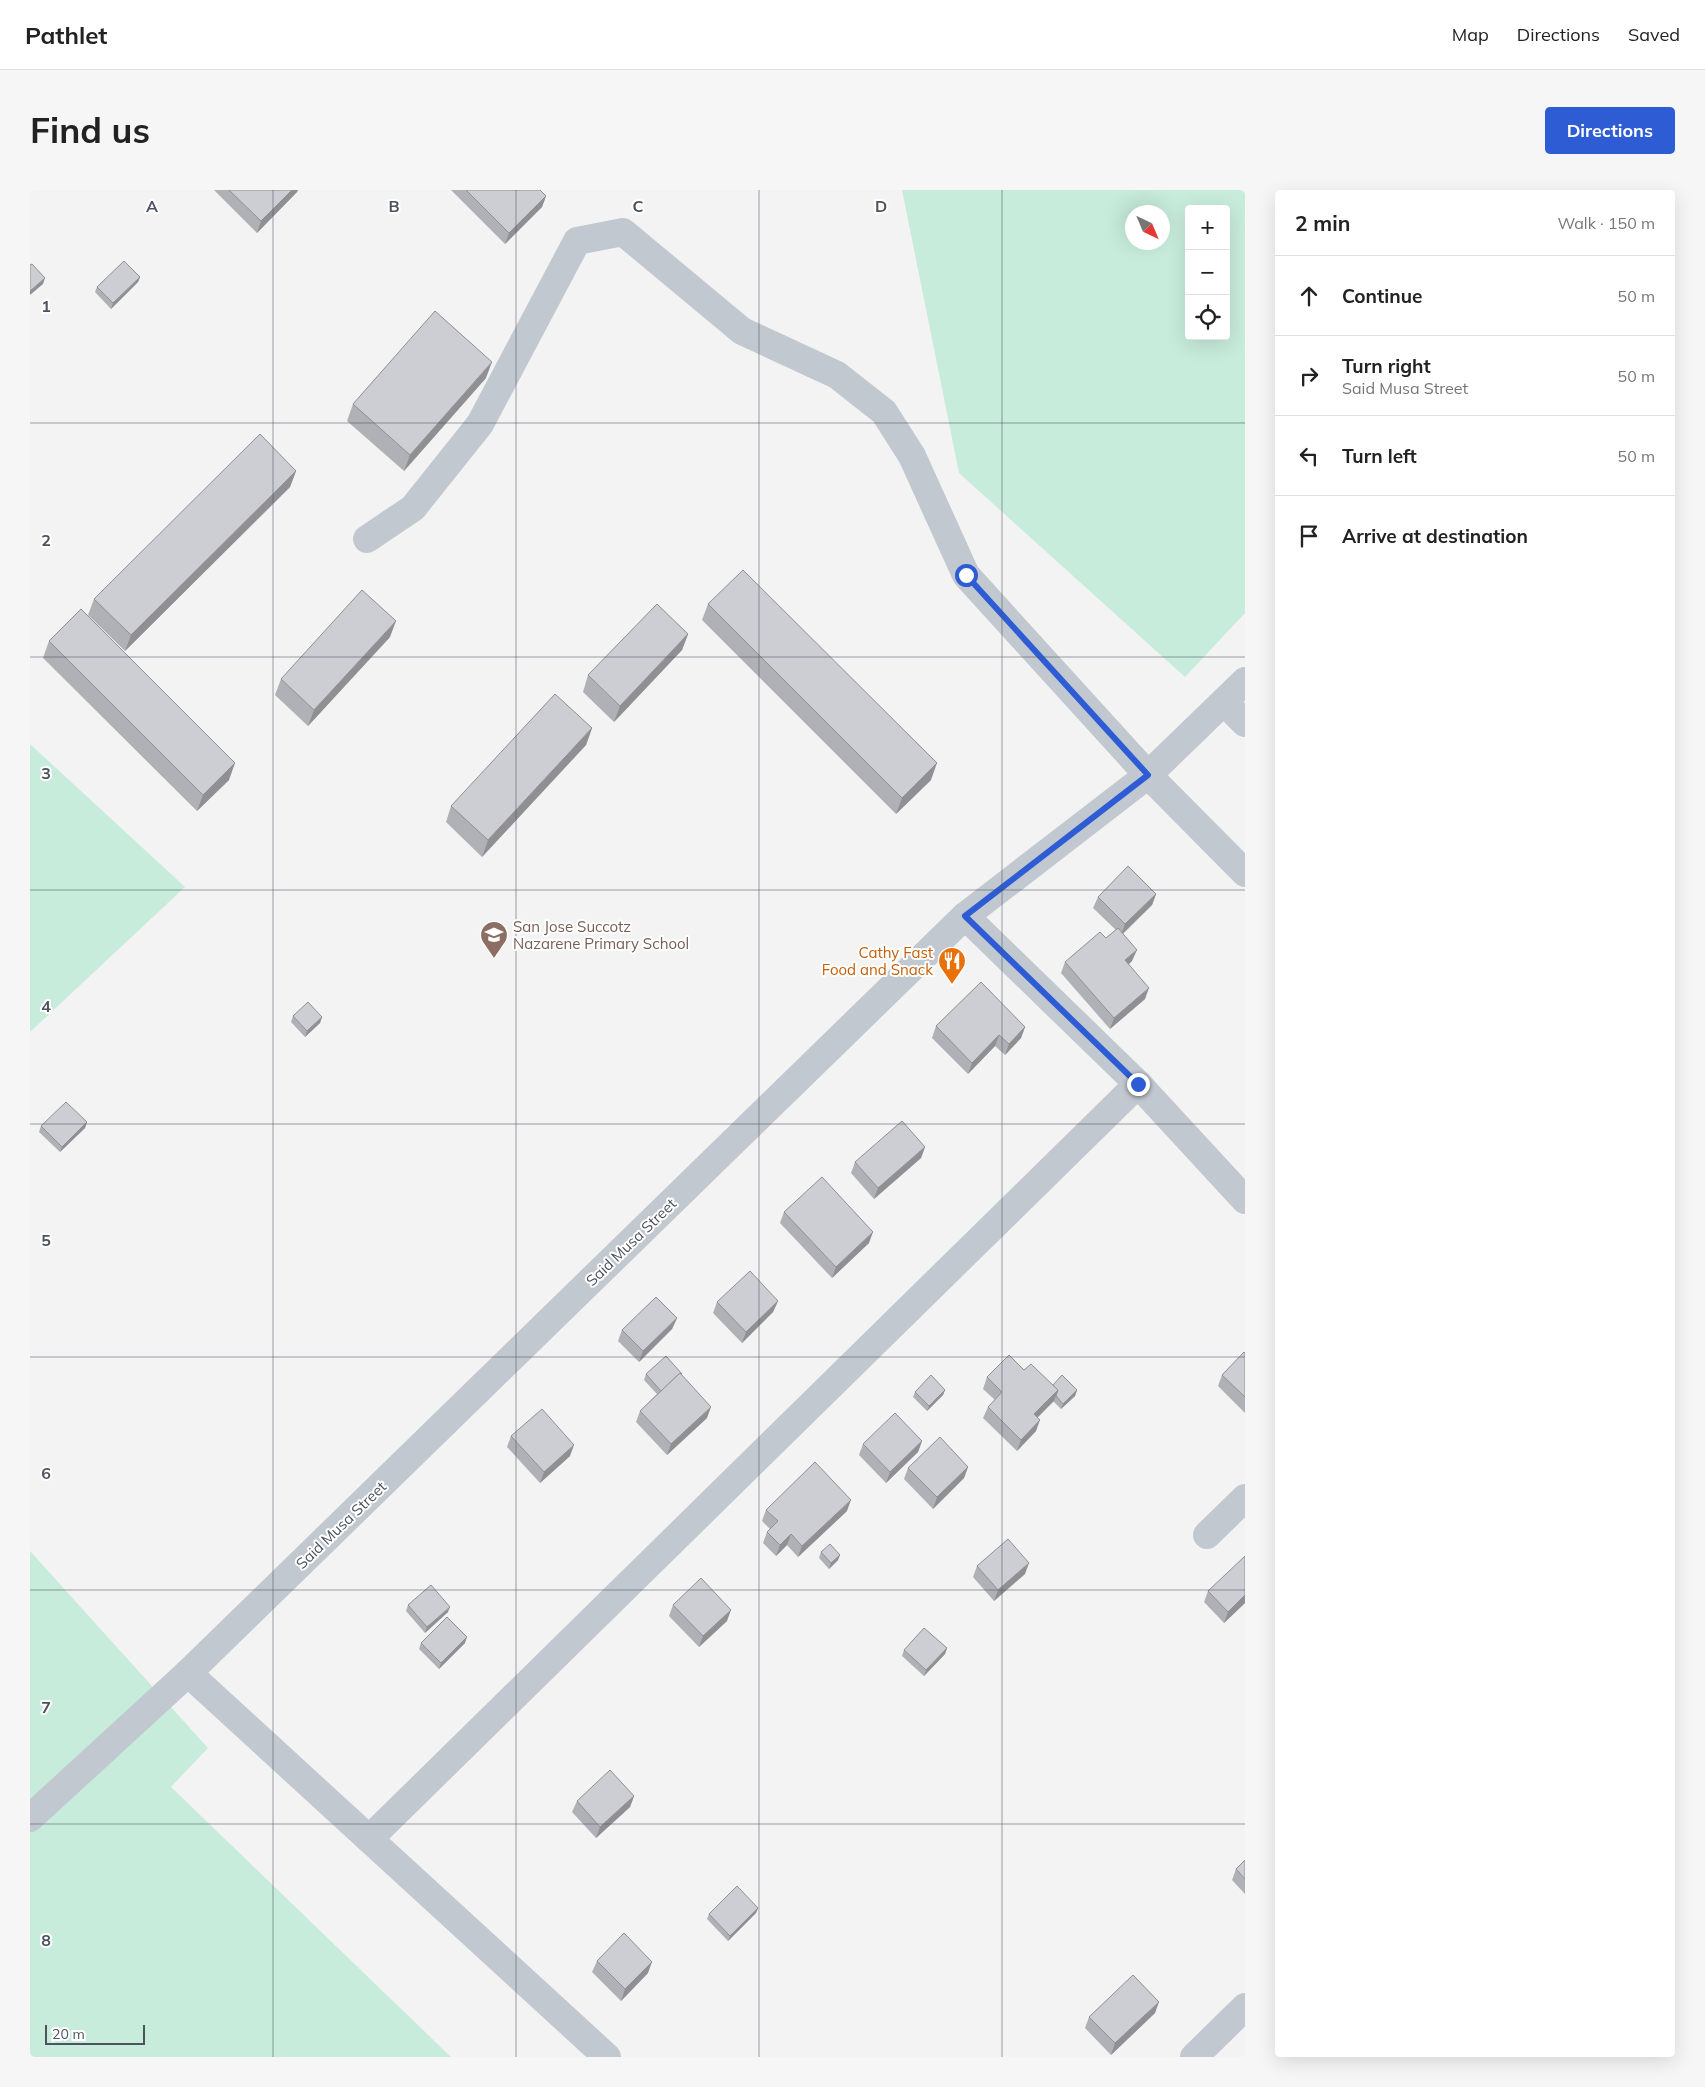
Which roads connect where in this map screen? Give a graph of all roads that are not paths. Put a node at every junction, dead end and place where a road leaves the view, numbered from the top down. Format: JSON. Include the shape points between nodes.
{"nodes":[{"id":1,"x":367,"y":539,"type":"dead end"},
{"id":2,"x":1245,"y":682,"type":"edge"},
{"id":3,"x":1224,"y":702,"type":"junction"},
{"id":4,"x":1245,"y":722,"type":"edge"},
{"id":5,"x":1148,"y":775,"type":"junction"},
{"id":6,"x":1245,"y":873,"type":"edge"},
{"id":7,"x":965,"y":916,"type":"junction"},
{"id":8,"x":1138,"y":1084,"type":"junction"},
{"id":9,"x":1245,"y":1200,"type":"edge"},
{"id":10,"x":1245,"y":1498,"type":"edge"},
{"id":11,"x":1207,"y":1535,"type":"dead end"},
{"id":12,"x":188,"y":1673,"type":"junction"},
{"id":13,"x":30,"y":1818,"type":"edge"},
{"id":14,"x":368,"y":1839,"type":"junction"},
{"id":15,"x":1245,"y":2008,"type":"edge"},
{"id":16,"x":607,"y":2057,"type":"edge"},
{"id":17,"x":1194,"y":2057,"type":"edge"}],
"edges":[{"from":1,"to":5,"type":"street","via":[[413,508],[480,424],[577,241],[623,232],[742,331],[837,375],[884,412],[912,456],[966,575]]},
{"from":2,"to":3,"type":"street","name":"Said Musa Street"},
{"from":3,"to":4,"type":"street"},
{"from":3,"to":5,"type":"street","name":"Said Musa Street"},
{"from":5,"to":6,"type":"street"},
{"from":5,"to":7,"type":"street","name":"Said Musa Street"},
{"from":7,"to":8,"type":"street"},
{"from":7,"to":12,"type":"street","name":"Said Musa Street"},
{"from":8,"to":9,"type":"street"},
{"from":8,"to":14,"type":"street"},
{"from":10,"to":11,"type":"street"},
{"from":12,"to":13,"type":"street","name":"Said Musa Street"},
{"from":12,"to":14,"type":"street"},
{"from":14,"to":16,"type":"street"},
{"from":15,"to":17,"type":"street"}]}
